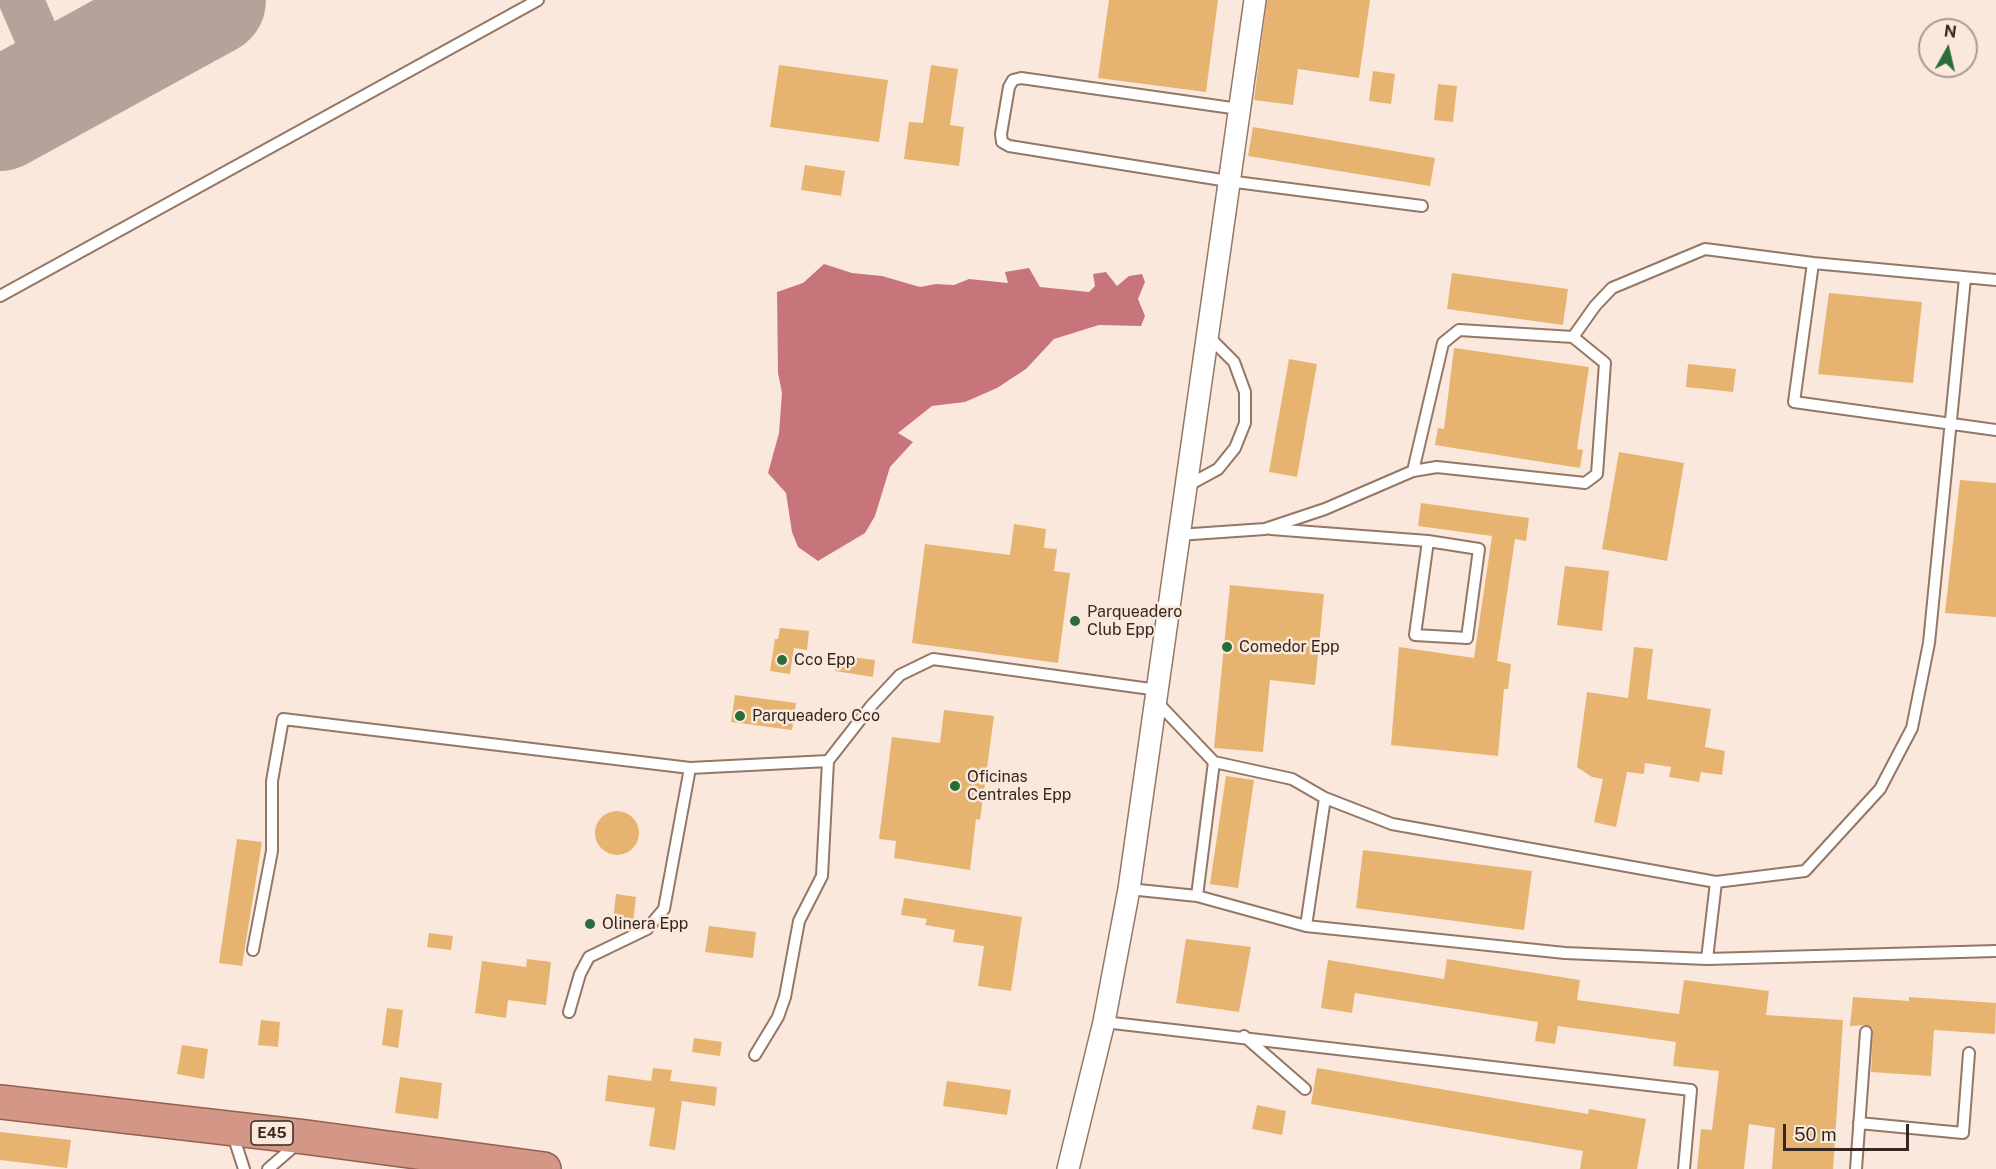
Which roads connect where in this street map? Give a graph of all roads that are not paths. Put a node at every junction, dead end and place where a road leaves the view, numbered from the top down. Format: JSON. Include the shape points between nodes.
{"nodes":[{"id":1,"x":538,"y":0,"type":"edge"},
{"id":2,"x":1255,"y":0,"type":"edge"},
{"id":3,"x":1239,"y":108,"type":"junction"},
{"id":4,"x":1228,"y":182,"type":"junction"},
{"id":5,"x":1422,"y":207,"type":"dead end"},
{"id":6,"x":1813,"y":263,"type":"junction"},
{"id":7,"x":1965,"y":278,"type":"junction"},
{"id":8,"x":1996,"y":280,"type":"edge"},
{"id":9,"x":0,"y":296,"type":"edge"},
{"id":10,"x":1206,"y":333,"type":"junction"},
{"id":11,"x":1573,"y":337,"type":"junction"},
{"id":12,"x":1951,"y":425,"type":"junction"},
{"id":13,"x":1996,"y":430,"type":"edge"},
{"id":14,"x":1413,"y":471,"type":"junction"},
{"id":15,"x":1184,"y":487,"type":"junction"},
{"id":16,"x":1264,"y":529,"type":"junction"},
{"id":17,"x":1178,"y":535,"type":"junction"},
{"id":18,"x":1428,"y":541,"type":"junction"},
{"id":19,"x":1157,"y":696,"type":"junction"},
{"id":20,"x":828,"y":761,"type":"junction"},
{"id":21,"x":1214,"y":762,"type":"junction"},
{"id":22,"x":690,"y":768,"type":"junction"},
{"id":23,"x":1325,"y":798,"type":"junction"},
{"id":24,"x":1716,"y":882,"type":"junction"},
{"id":25,"x":1129,"y":889,"type":"junction"},
{"id":26,"x":1197,"y":896,"type":"junction"},
{"id":27,"x":1306,"y":926,"type":"junction"},
{"id":28,"x":253,"y":951,"type":"dead end"},
{"id":29,"x":1996,"y":951,"type":"edge"},
{"id":30,"x":1707,"y":959,"type":"junction"},
{"id":31,"x":569,"y":1012,"type":"dead end"},
{"id":32,"x":1104,"y":1022,"type":"junction"},
{"id":33,"x":1866,"y":1032,"type":"dead end"},
{"id":34,"x":1243,"y":1036,"type":"junction"},
{"id":35,"x":1969,"y":1053,"type":"dead end"},
{"id":36,"x":755,"y":1055,"type":"dead end"},
{"id":37,"x":1305,"y":1089,"type":"dead end"},
{"id":38,"x":0,"y":1102,"type":"edge"},
{"id":39,"x":1859,"y":1123,"type":"junction"},
{"id":40,"x":231,"y":1129,"type":"junction"},
{"id":41,"x":305,"y":1137,"type":"junction"},
{"id":42,"x":244,"y":1169,"type":"edge"},
{"id":43,"x":268,"y":1169,"type":"edge"},
{"id":44,"x":544,"y":1169,"type":"edge"},
{"id":45,"x":1068,"y":1169,"type":"edge"},
{"id":46,"x":1684,"y":1169,"type":"edge"},
{"id":47,"x":1856,"y":1169,"type":"edge"}],
"edges":[{"from":1,"to":9,"type":"lane"},
{"from":2,"to":3,"type":"street"},
{"from":3,"to":4,"type":"street"},
{"from":3,"to":4,"type":"lane","via":[[1021,78],[1013,80],[1009,87],[1001,134],[1002,142],[1009,146]]},
{"from":4,"to":5,"type":"lane"},
{"from":4,"to":10,"type":"street"},
{"from":6,"to":7,"type":"lane"},
{"from":6,"to":11,"type":"lane","via":[[1705,249],[1612,288]]},
{"from":6,"to":12,"type":"lane","via":[[1794,402]]},
{"from":7,"to":8,"type":"lane"},
{"from":7,"to":12,"type":"lane"},
{"from":10,"to":15,"type":"street"},
{"from":10,"to":15,"type":"lane","via":[[1234,362],[1245,392],[1245,423],[1235,448],[1218,469]]},
{"from":11,"to":14,"type":"lane","via":[[1459,330],[1443,343]]},
{"from":11,"to":14,"type":"lane","via":[[1605,363],[1598,474],[1586,483],[1458,468]]},
{"from":12,"to":13,"type":"lane"},
{"from":12,"to":24,"type":"lane","via":[[1929,643],[1912,728],[1880,789],[1805,871]]},
{"from":14,"to":16,"type":"lane"},
{"from":15,"to":17,"type":"street"},
{"from":16,"to":17,"type":"lane"},
{"from":16,"to":18,"type":"lane"},
{"from":17,"to":19,"type":"street"},
{"from":18,"to":18,"type":"lane","via":[[1479,549],[1467,638],[1415,635]]},
{"from":19,"to":20,"type":"lane","via":[[933,659],[900,675]]},
{"from":19,"to":21,"type":"lane"},
{"from":19,"to":25,"type":"street"},
{"from":20,"to":22,"type":"lane"},
{"from":20,"to":36,"type":"lane","via":[[822,876],[799,921],[778,1017]]},
{"from":21,"to":23,"type":"lane","via":[[1292,779]]},
{"from":21,"to":26,"type":"lane"},
{"from":22,"to":28,"type":"lane","via":[[283,719],[272,781],[272,851]]},
{"from":22,"to":31,"type":"lane","via":[[664,909],[647,929],[589,957]]},
{"from":23,"to":24,"type":"lane","via":[[1392,824]]},
{"from":23,"to":27,"type":"lane"},
{"from":24,"to":30,"type":"lane"},
{"from":25,"to":26,"type":"lane"},
{"from":25,"to":32,"type":"street"},
{"from":26,"to":27,"type":"lane"},
{"from":27,"to":30,"type":"lane","via":[[1564,953]]},
{"from":29,"to":30,"type":"lane"},
{"from":32,"to":34,"type":"lane"},
{"from":32,"to":45,"type":"street"},
{"from":33,"to":39,"type":"lane"},
{"from":34,"to":37,"type":"lane"},
{"from":34,"to":46,"type":"lane","via":[[1691,1090]]},
{"from":35,"to":39,"type":"lane","via":[[1963,1133]]},
{"from":38,"to":40,"type":"highway","number":"E45"},
{"from":39,"to":47,"type":"lane"},
{"from":40,"to":41,"type":"highway","number":"E45"},
{"from":40,"to":42,"type":"lane"},
{"from":41,"to":43,"type":"lane"},
{"from":41,"to":44,"type":"highway","number":"E45"}]}
